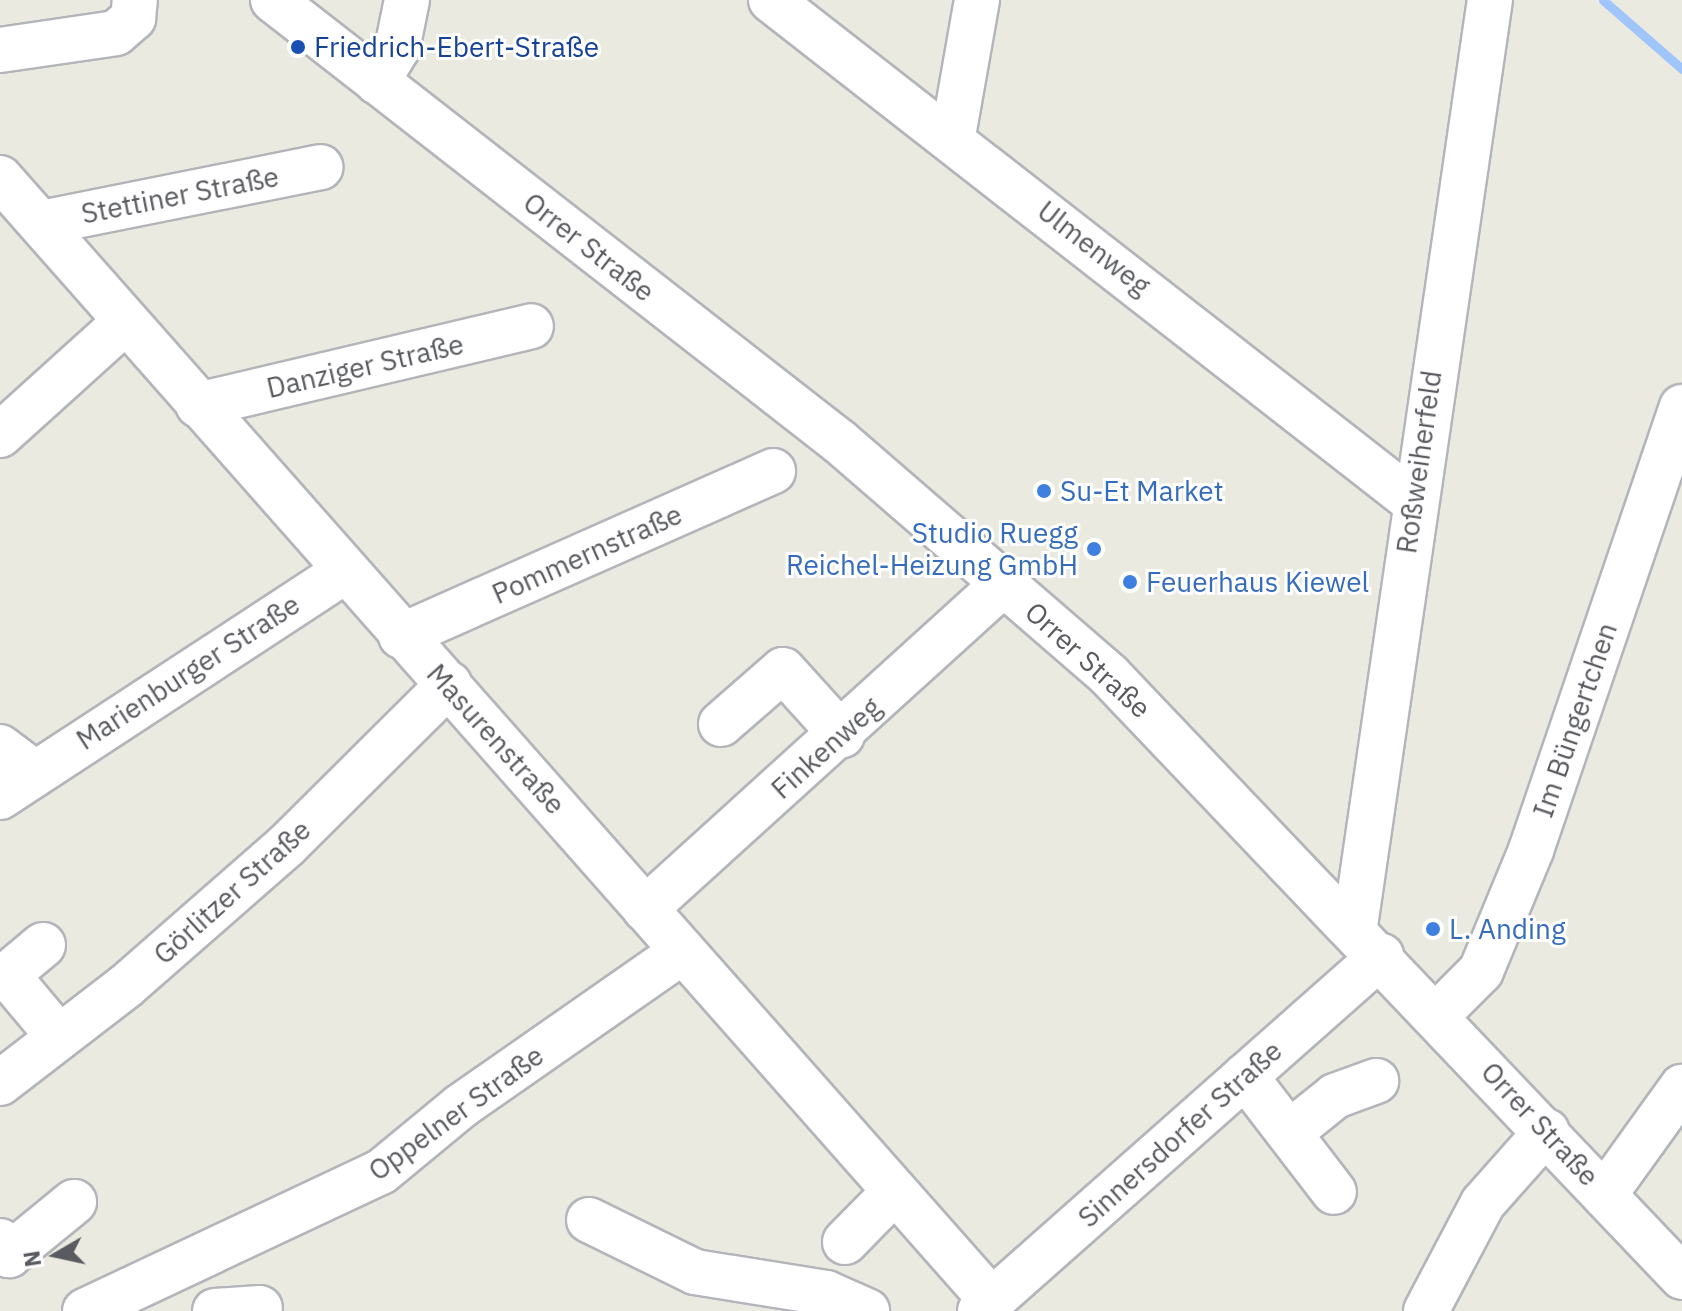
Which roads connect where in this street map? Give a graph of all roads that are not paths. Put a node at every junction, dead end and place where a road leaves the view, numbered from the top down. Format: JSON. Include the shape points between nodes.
{"nodes":[{"id":1,"x":135,"y":0,"type":"edge"},
{"id":2,"x":273,"y":0,"type":"edge"},
{"id":3,"x":407,"y":0,"type":"edge"},
{"id":4,"x":771,"y":0,"type":"edge"},
{"id":5,"x":977,"y":0,"type":"edge"},
{"id":6,"x":1490,"y":0,"type":"edge"},
{"id":7,"x":0,"y":50,"type":"edge"},
{"id":8,"x":377,"y":82,"type":"junction"},
{"id":9,"x":953,"y":136,"type":"junction"},
{"id":10,"x":320,"y":167,"type":"dead end"},
{"id":11,"x":0,"y":178,"type":"edge"},
{"id":12,"x":41,"y":223,"type":"junction"},
{"id":13,"x":124,"y":323,"type":"junction"},
{"id":14,"x":531,"y":326,"type":"dead end"},
{"id":15,"x":198,"y":405,"type":"junction"},
{"id":16,"x":1682,"y":407,"type":"edge"},
{"id":17,"x":0,"y":435,"type":"edge"},
{"id":18,"x":773,"y":471,"type":"dead end"},
{"id":19,"x":1412,"y":500,"type":"junction"},
{"id":20,"x":344,"y":572,"type":"junction"},
{"id":21,"x":1004,"y":584,"type":"junction"},
{"id":22,"x":401,"y":636,"type":"junction"},
{"id":23,"x":449,"y":684,"type":"junction"},
{"id":24,"x":721,"y":724,"type":"dead end"},
{"id":25,"x":842,"y":735,"type":"junction"},
{"id":26,"x":11,"y":772,"type":"edge"},
{"id":27,"x":645,"y":909,"type":"junction"},
{"id":28,"x":1368,"y":941,"type":"junction"},
{"id":29,"x":43,"y":945,"type":"dead end"},
{"id":30,"x":682,"y":952,"type":"junction"},
{"id":31,"x":1437,"y":1015,"type":"junction"},
{"id":32,"x":59,"y":1037,"type":"junction"},
{"id":33,"x":1245,"y":1076,"type":"junction"},
{"id":34,"x":1376,"y":1081,"type":"dead end"},
{"id":35,"x":0,"y":1083,"type":"edge"},
{"id":36,"x":1682,"y":1087,"type":"edge"},
{"id":37,"x":1547,"y":1131,"type":"junction"},
{"id":38,"x":1289,"y":1133,"type":"junction"},
{"id":39,"x":895,"y":1191,"type":"junction"},
{"id":40,"x":1334,"y":1192,"type":"dead end"},
{"id":41,"x":1605,"y":1194,"type":"junction"},
{"id":42,"x":74,"y":1202,"type":"dead end"},
{"id":43,"x":589,"y":1220,"type":"dead end"},
{"id":44,"x":0,"y":1241,"type":"edge"},
{"id":45,"x":845,"y":1242,"type":"dead end"},
{"id":46,"x":1682,"y":1277,"type":"edge"},
{"id":47,"x":260,"y":1308,"type":"dead end"},
{"id":48,"x":988,"y":1308,"type":"edge"},
{"id":49,"x":85,"y":1311,"type":"edge"},
{"id":50,"x":215,"y":1311,"type":"edge"},
{"id":51,"x":867,"y":1311,"type":"edge"},
{"id":52,"x":1426,"y":1311,"type":"edge"}],
"edges":[{"from":1,"to":7,"type":"street","via":[[133,18],[116,33]]},
{"from":2,"to":8,"type":"street","name":"Orrer Straße"},
{"from":3,"to":8,"type":"street","via":[[397,49]]},
{"from":4,"to":9,"type":"street","name":"Ulmenweg"},
{"from":5,"to":9,"type":"street"},
{"from":6,"to":19,"type":"street","name":"Roßweiherfeld"},
{"from":8,"to":21,"type":"street","name":"Orrer Straße","via":[[840,442]]},
{"from":9,"to":19,"type":"street","name":"Ulmenweg"},
{"from":10,"to":12,"type":"street","name":"Stettiner Straße"},
{"from":11,"to":12,"type":"street","name":"Masurenstraße"},
{"from":12,"to":13,"type":"street","name":"Masurenstraße"},
{"from":13,"to":15,"type":"street","name":"Masurenstraße"},
{"from":13,"to":17,"type":"street"},
{"from":14,"to":15,"type":"street","name":"Danziger Straße"},
{"from":15,"to":20,"type":"street","name":"Masurenstraße"},
{"from":16,"to":31,"type":"street","name":"Im Büngertchen","via":[[1526,864],[1481,971]]},
{"from":18,"to":22,"type":"street","name":"Pommernstraße"},
{"from":19,"to":28,"type":"street","name":"Roßweiherfeld"},
{"from":20,"to":22,"type":"street","name":"Masurenstraße"},
{"from":20,"to":26,"type":"street","name":"Marienburger Straße"},
{"from":21,"to":25,"type":"street","name":"Finkenweg"},
{"from":21,"to":28,"type":"street","name":"Orrer Straße","via":[[1109,675]]},
{"from":22,"to":23,"type":"street","name":"Masurenstraße"},
{"from":23,"to":27,"type":"street","name":"Masurenstraße","via":[[557,789]]},
{"from":23,"to":32,"type":"street","name":"Görlitzer Straße","via":[[286,846]]},
{"from":24,"to":25,"type":"street","via":[[783,670]]},
{"from":25,"to":27,"type":"street","name":"Finkenweg"},
{"from":27,"to":30,"type":"street","name":"Masurenstraße"},
{"from":28,"to":31,"type":"street","name":"Orrer Straße"},
{"from":28,"to":33,"type":"street","name":"Sinnersdorfer Straße"},
{"from":29,"to":32,"type":"street","via":[[7,975]]},
{"from":30,"to":39,"type":"street","name":"Masurenstraße"},
{"from":30,"to":49,"type":"street","name":"Oppelner Straße","via":[[461,1106],[381,1172]]},
{"from":31,"to":37,"type":"street","name":"Orrer Straße"},
{"from":32,"to":35,"type":"street","name":"Görlitzer Straße"},
{"from":33,"to":38,"type":"street"},
{"from":33,"to":48,"type":"street","name":"Sinnersdorfer Straße"},
{"from":34,"to":38,"type":"street","via":[[1335,1096]]},
{"from":36,"to":41,"type":"street"},
{"from":37,"to":41,"type":"street","name":"Orrer Straße"},
{"from":37,"to":52,"type":"street","via":[[1483,1203]]},
{"from":38,"to":40,"type":"street"},
{"from":39,"to":45,"type":"street"},
{"from":39,"to":48,"type":"street","name":"Masurenstraße"},
{"from":41,"to":46,"type":"street","name":"Orrer Straße"},
{"from":42,"to":44,"type":"street","via":[[9,1255]]},
{"from":43,"to":51,"type":"street","via":[[695,1272],[826,1293]]},
{"from":47,"to":50,"type":"street"}]}
